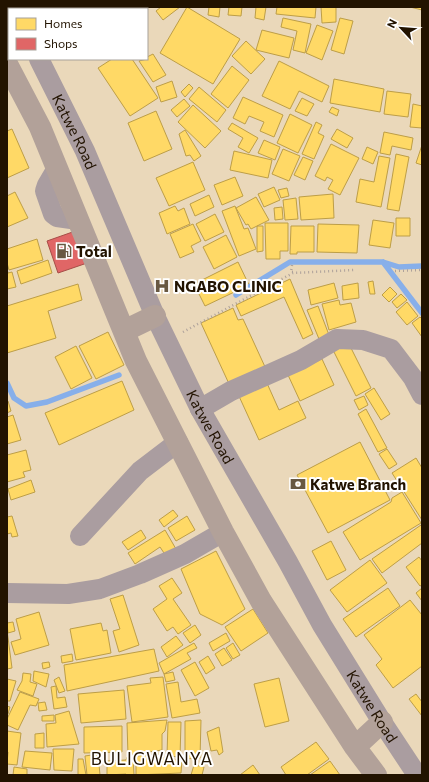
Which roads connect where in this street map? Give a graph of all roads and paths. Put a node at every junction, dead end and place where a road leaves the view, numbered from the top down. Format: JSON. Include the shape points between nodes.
{"nodes":[{"id":1,"x":40,"y":60,"type":"edge"},
{"id":2,"x":7,"y":64,"type":"edge"},
{"id":3,"x":292,"y":265,"type":"dead end"},
{"id":4,"x":354,"y":270,"type":"dead end"},
{"id":5,"x":422,"y":270,"type":"edge"},
{"id":6,"x":395,"y":271,"type":"dead end"},
{"id":7,"x":293,"y":273,"type":"junction"},
{"id":8,"x":155,"y":316,"type":"junction"},
{"id":9,"x":124,"y":330,"type":"junction"},
{"id":10,"x":167,"y":341,"type":"junction"},
{"id":11,"x":422,"y":395,"type":"edge"},
{"id":12,"x":200,"y":409,"type":"junction"},
{"id":13,"x":178,"y":442,"type":"junction"},
{"id":14,"x":223,"y":532,"type":"junction"},
{"id":15,"x":80,"y":536,"type":"dead end"},
{"id":16,"x":7,"y":593,"type":"edge"},
{"id":17,"x":382,"y":722,"type":"junction"},
{"id":18,"x":355,"y":747,"type":"junction"},
{"id":19,"x":376,"y":775,"type":"edge"},
{"id":20,"x":417,"y":775,"type":"edge"}],
"edges":[{"from":1,"to":8,"type":"street","name":"Katwe Road","via":[[85,151]]},
{"from":2,"to":9,"type":"highway","name":"Katwe Road","via":[[40,127]]},
{"from":3,"to":7,"type":"path"},
{"from":4,"to":7,"type":"path"},
{"from":5,"to":6,"type":"path"},
{"from":7,"to":10,"type":"path"},
{"from":8,"to":9,"type":"highway"},
{"from":8,"to":10,"type":"street","name":"Katwe Road"},
{"from":9,"to":13,"type":"highway","name":"Katwe Road","via":[[136,360]]},
{"from":10,"to":12,"type":"street","name":"Katwe Road"},
{"from":11,"to":12,"type":"street","via":[[413,378],[391,349],[363,340],[337,339],[301,360],[231,391]]},
{"from":12,"to":17,"type":"street","name":"Katwe Road","via":[[322,625]]},
{"from":13,"to":14,"type":"highway","name":"Katwe Road"},
{"from":13,"to":15,"type":"street","via":[[140,471]]},
{"from":14,"to":16,"type":"street","via":[[185,554],[100,589],[68,594]]},
{"from":14,"to":18,"type":"highway","name":"Katwe Road","via":[[261,601]]},
{"from":17,"to":18,"type":"highway"},
{"from":17,"to":20,"type":"street","name":"Katwe Road"},
{"from":18,"to":19,"type":"highway","name":"Katwe Road"}]}
